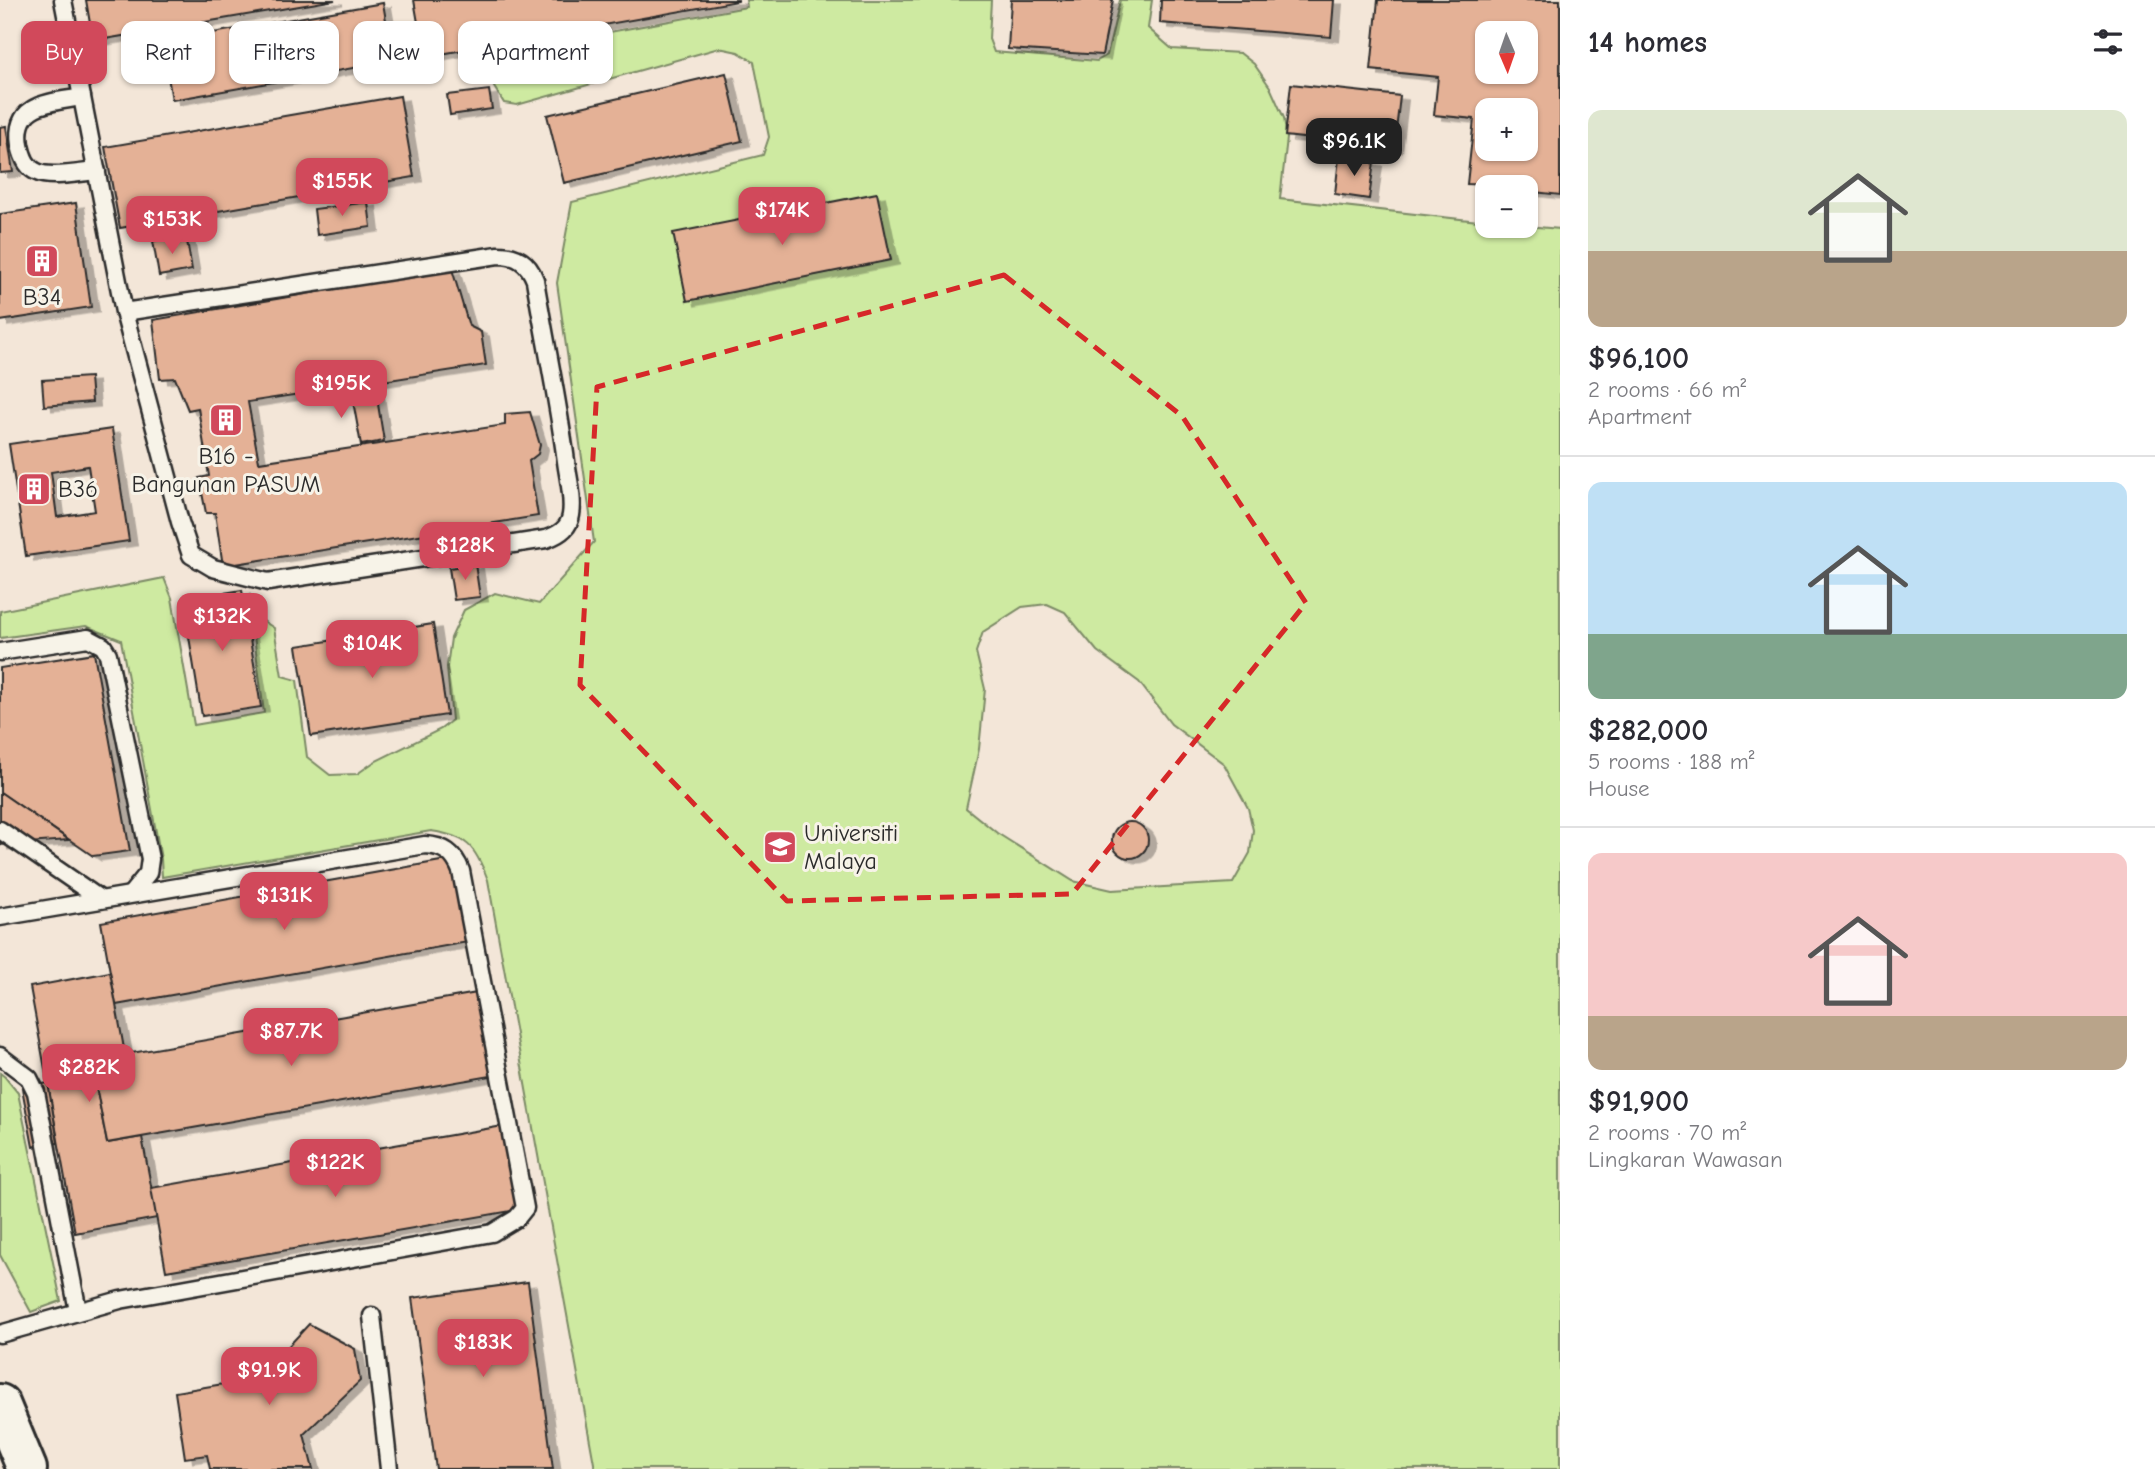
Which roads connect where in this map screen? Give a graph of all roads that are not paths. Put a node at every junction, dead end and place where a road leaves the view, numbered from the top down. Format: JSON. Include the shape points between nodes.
{"nodes":[{"id":1,"x":63,"y":0,"type":"edge"},
{"id":2,"x":82,"y":97,"type":"junction"},
{"id":3,"x":97,"y":171,"type":"junction"},
{"id":4,"x":124,"y":312,"type":"junction"},
{"id":5,"x":0,"y":652,"type":"edge"},
{"id":6,"x":0,"y":830,"type":"edge"},
{"id":7,"x":131,"y":894,"type":"junction"},
{"id":8,"x":100,"y":899,"type":"junction"},
{"id":9,"x":0,"y":916,"type":"edge"},
{"id":10,"x":0,"y":1056,"type":"edge"},
{"id":11,"x":78,"y":1311,"type":"junction"},
{"id":12,"x":372,"y":1316,"type":"dead end"},
{"id":13,"x":0,"y":1334,"type":"edge"},
{"id":14,"x":0,"y":1404,"type":"edge"},
{"id":15,"x":27,"y":1469,"type":"edge"},
{"id":16,"x":389,"y":1469,"type":"edge"}],
"edges":[{"from":1,"to":2,"type":"lane"},
{"from":2,"to":3,"type":"lane"},
{"from":2,"to":3,"type":"lane","via":[[27,112],[19,130],[20,145],[23,157],[37,172]]},
{"from":3,"to":4,"type":"lane"},
{"from":4,"to":4,"type":"lane","via":[[191,555],[213,568],[268,582],[546,539],[566,527],[572,505],[564,450],[535,280],[522,260],[498,256]]},
{"from":5,"to":7,"type":"lane","via":[[88,638],[108,654],[150,859],[148,873]]},
{"from":6,"to":8,"type":"lane"},
{"from":7,"to":8,"type":"lane"},
{"from":7,"to":11,"type":"lane","via":[[425,845],[448,851],[461,870],[525,1208],[492,1233]]},
{"from":8,"to":9,"type":"lane"},
{"from":10,"to":11,"type":"lane","via":[[29,1078],[36,1092]]},
{"from":11,"to":13,"type":"lane"},
{"from":12,"to":16,"type":"lane"},
{"from":14,"to":15,"type":"street"}]}
